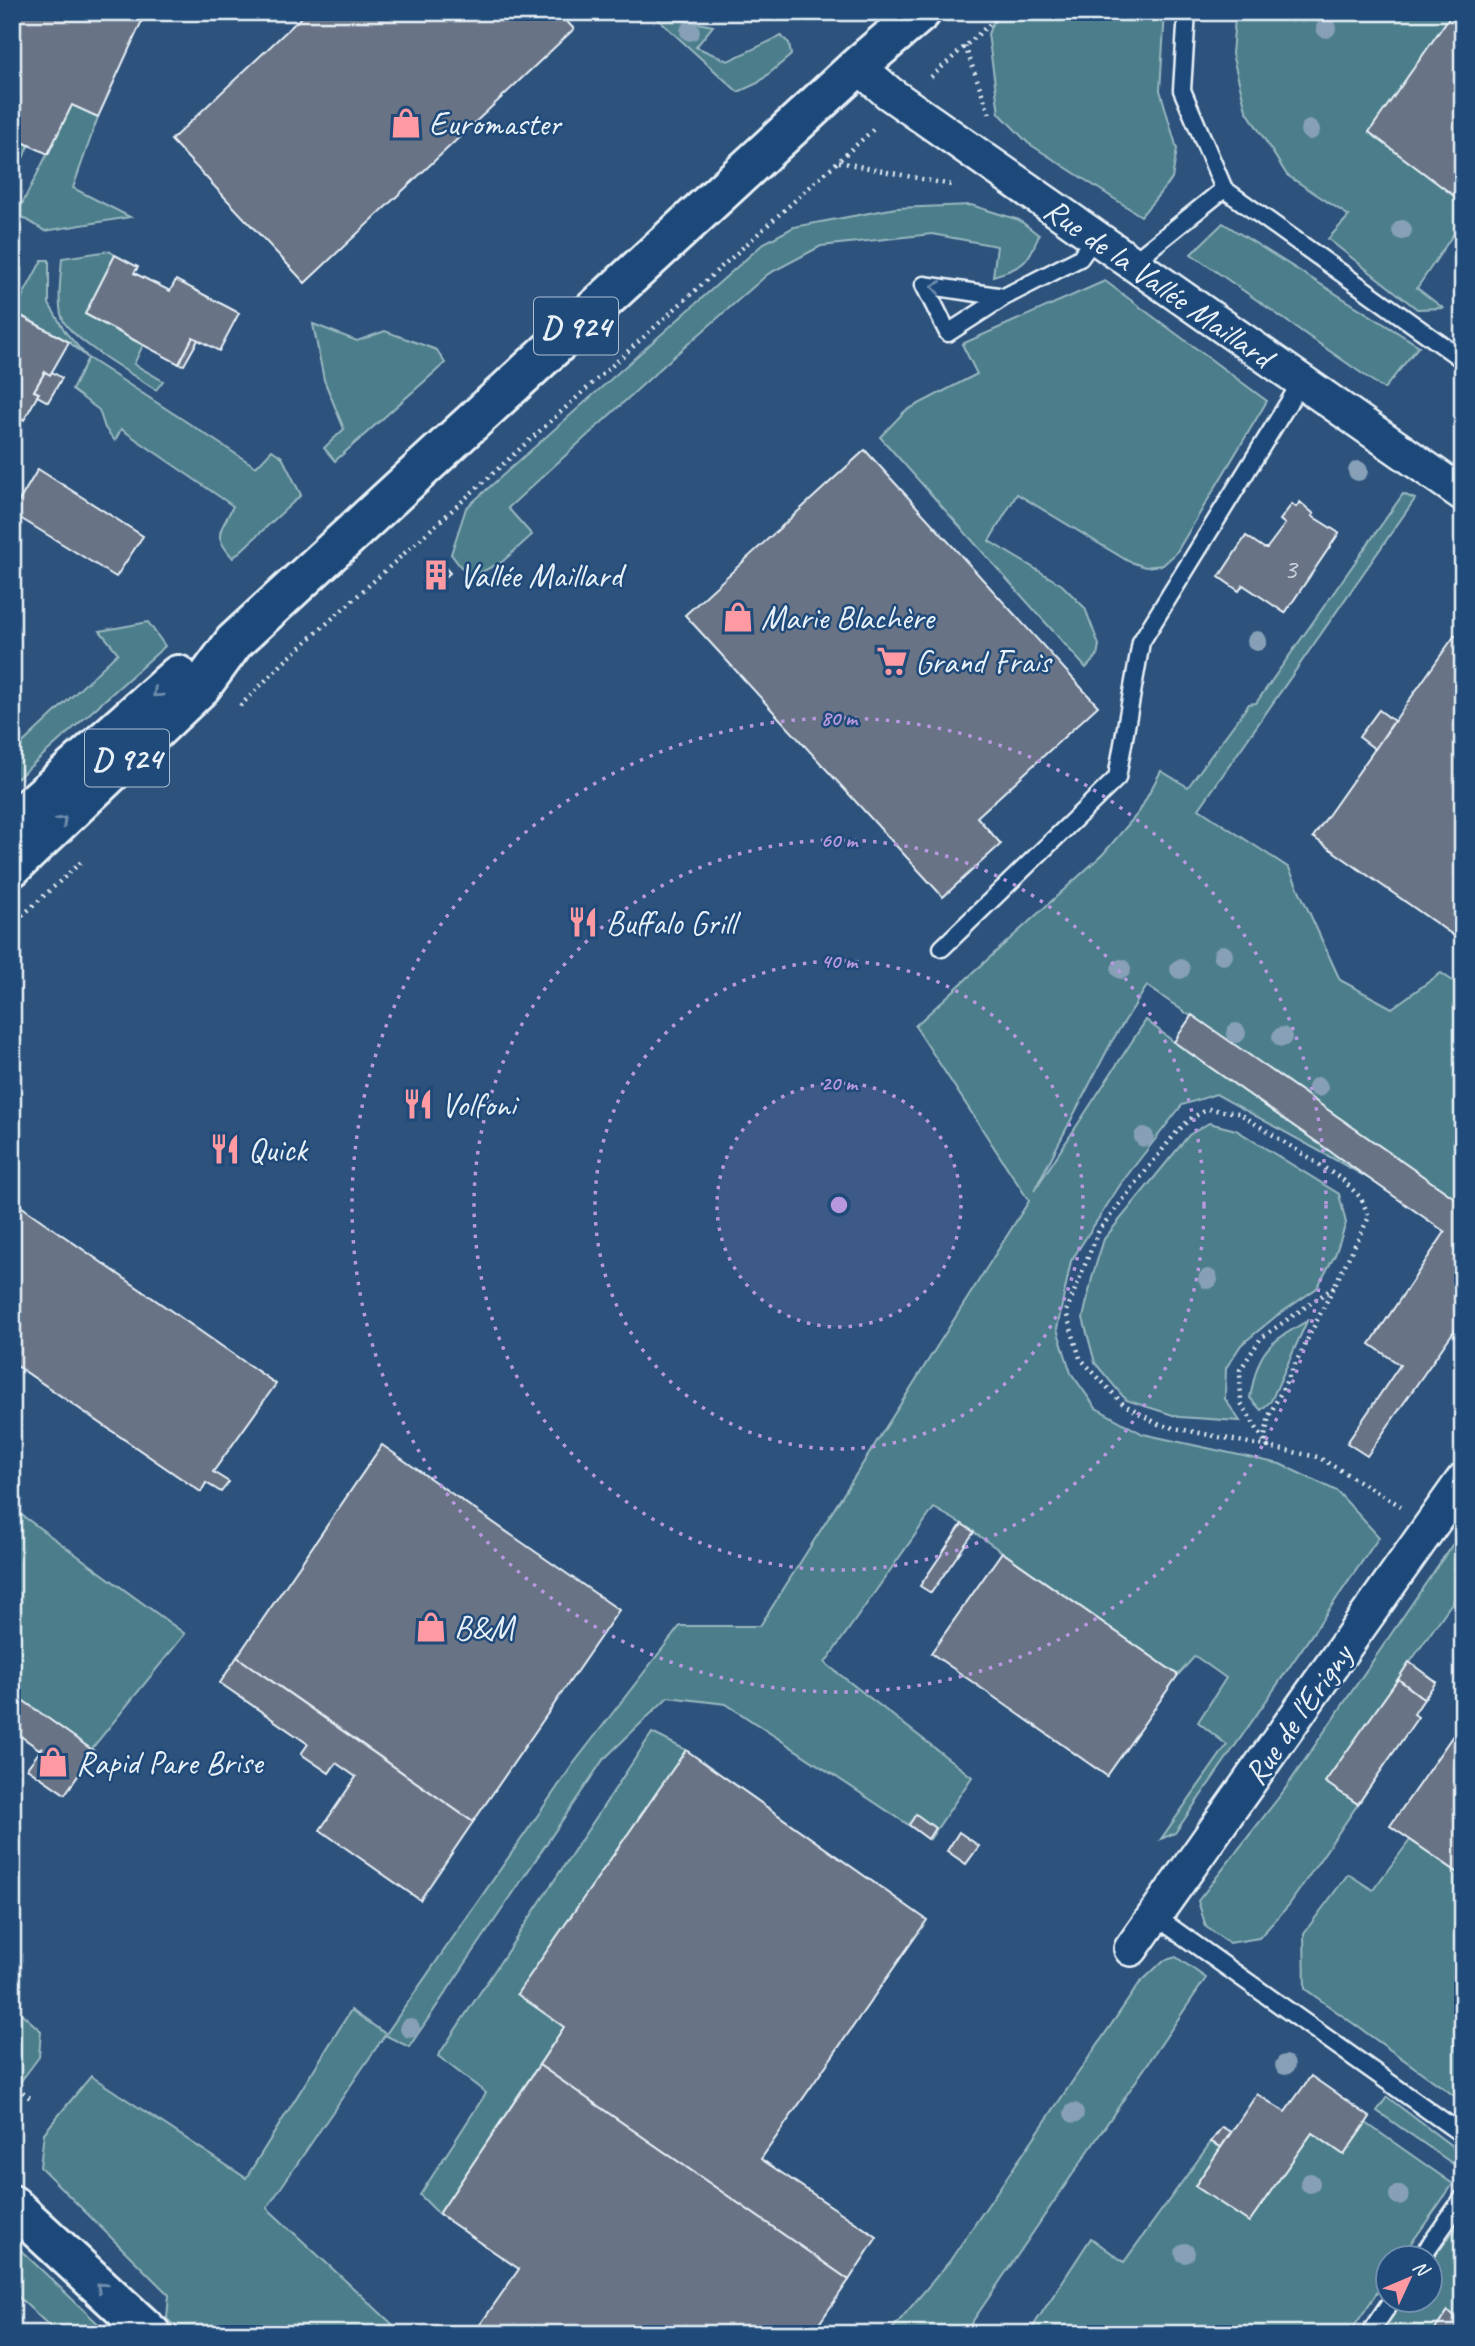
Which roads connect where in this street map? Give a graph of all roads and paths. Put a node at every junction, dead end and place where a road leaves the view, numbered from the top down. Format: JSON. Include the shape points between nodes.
{"nodes":[{"id":1,"x":921,"y":12,"type":"edge"},
{"id":2,"x":1003,"y":12,"type":"edge"},
{"id":3,"x":1187,"y":12,"type":"edge"},
{"id":4,"x":858,"y":66,"type":"junction"},
{"id":5,"x":999,"y":129,"type":"dead end"},
{"id":6,"x":964,"y":187,"type":"dead end"},
{"id":7,"x":1224,"y":189,"type":"junction"},
{"id":8,"x":1095,"y":237,"type":"junction"},
{"id":9,"x":1132,"y":263,"type":"junction"},
{"id":10,"x":1004,"y":297,"type":"junction"},
{"id":11,"x":1463,"y":360,"type":"edge"},
{"id":12,"x":1301,"y":382,"type":"junction"},
{"id":13,"x":1463,"y":494,"type":"edge"},
{"id":14,"x":234,"y":642,"type":"junction"},
{"id":15,"x":236,"y":710,"type":"dead end"},
{"id":16,"x":12,"y":823,"type":"edge"},
{"id":17,"x":83,"y":859,"type":"dead end"},
{"id":18,"x":12,"y":867,"type":"edge"},
{"id":19,"x":12,"y":925,"type":"edge"},
{"id":20,"x":942,"y":948,"type":"dead end"},
{"id":21,"x":1334,"y":1287,"type":"junction"},
{"id":22,"x":1268,"y":1447,"type":"junction"},
{"id":23,"x":1463,"y":1480,"type":"edge"},
{"id":24,"x":1432,"y":1524,"type":"junction"},
{"id":25,"x":1155,"y":1916,"type":"junction"},
{"id":26,"x":1131,"y":1949,"type":"dead end"},
{"id":27,"x":12,"y":2082,"type":"edge"},
{"id":28,"x":31,"y":2099,"type":"dead end"},
{"id":29,"x":1463,"y":2136,"type":"edge"},
{"id":30,"x":1463,"y":2198,"type":"edge"},
{"id":31,"x":12,"y":2205,"type":"edge"},
{"id":32,"x":1431,"y":2244,"type":"edge"},
{"id":33,"x":1383,"y":2314,"type":"edge"},
{"id":34,"x":151,"y":2334,"type":"edge"},
{"id":35,"x":1369,"y":2334,"type":"edge"}],
"edges":[{"from":1,"to":4,"type":"main road","number":"D 924"},
{"from":2,"to":5,"type":"path","via":[[965,46]]},
{"from":3,"to":7,"type":"lane","via":[[1182,90]]},
{"from":4,"to":8,"type":"street","name":"Rue de la Vallée Maillard","via":[[889,93]]},
{"from":4,"to":14,"type":"main road","number":"D 924"},
{"from":6,"to":15,"type":"path","via":[[839,162]]},
{"from":7,"to":9,"type":"lane"},
{"from":7,"to":11,"type":"lane"},
{"from":8,"to":9,"type":"street","name":"Rue de la Vallée Maillard"},
{"from":8,"to":10,"type":"lane","via":[[1080,258]]},
{"from":9,"to":12,"type":"street","name":"Rue de la Vallée Maillard"},
{"from":10,"to":10,"type":"lane","one_way":true,"via":[[977,293],[924,285],[948,333]]},
{"from":12,"to":13,"type":"street","name":"Rue de la Vallée Maillard"},
{"from":12,"to":20,"type":"lane","via":[[1141,642],[1116,778]]},
{"from":14,"to":16,"type":"main road","number":"D 924","one_way":true,"via":[[184,670]]},
{"from":18,"to":14,"type":"main road","number":"D 924","one_way":true,"via":[[201,687]]},
{"from":17,"to":19,"type":"path"},
{"from":21,"to":22,"type":"path","via":[[1269,1416]]},
{"from":21,"to":22,"type":"path","via":[[1261,1338],[1240,1370],[1241,1403]]},
{"from":21,"to":22,"type":"path","via":[[1369,1217],[1361,1198],[1343,1180],[1239,1113],[1208,1109],[1190,1119],[1099,1230],[1066,1312],[1080,1358],[1123,1404],[1160,1425]]},
{"from":22,"to":24,"type":"path","via":[[1318,1457]]},
{"from":23,"to":24,"type":"street","name":"Rue de l'Erigny"},
{"from":24,"to":25,"type":"street","name":"Rue de l'Erigny"},
{"from":25,"to":26,"type":"street","name":"Rue de l'Erigny"},
{"from":25,"to":29,"type":"lane"},
{"from":27,"to":28,"type":"path"},
{"from":30,"to":32,"type":"lane"},
{"from":34,"to":31,"type":"main road","one_way":true},
{"from":33,"to":35,"type":"lane"}]}
